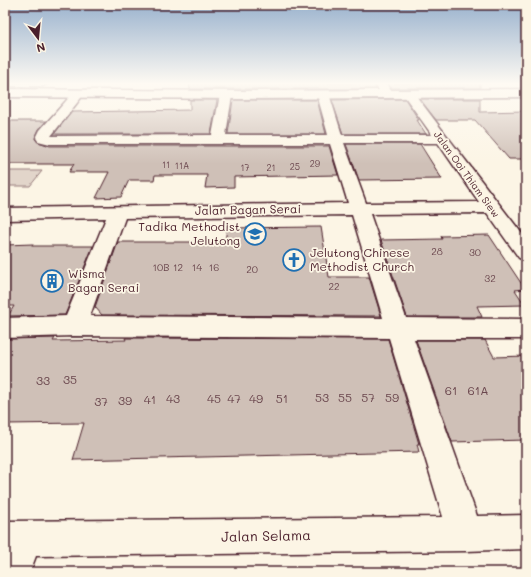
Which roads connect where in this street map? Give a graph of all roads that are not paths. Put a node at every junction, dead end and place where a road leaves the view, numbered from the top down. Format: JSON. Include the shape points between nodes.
{"nodes":[{"id":1,"x":64,"y":110,"type":"edge"},
{"id":2,"x":223,"y":110,"type":"edge"},
{"id":3,"x":327,"y":110,"type":"edge"},
{"id":4,"x":421,"y":110,"type":"edge"},
{"id":5,"x":442,"y":139,"type":"junction"},
{"id":6,"x":218,"y":140,"type":"junction"},
{"id":7,"x":336,"y":140,"type":"junction"},
{"id":8,"x":491,"y":207,"type":"junction"},
{"id":9,"x":358,"y":209,"type":"junction"},
{"id":10,"x":118,"y":212,"type":"junction"},
{"id":11,"x":5,"y":214,"type":"edge"},
{"id":12,"x":526,"y":253,"type":"edge"},
{"id":13,"x":74,"y":326,"type":"junction"},
{"id":14,"x":5,"y":328,"type":"edge"},
{"id":15,"x":398,"y":328,"type":"junction"},
{"id":16,"x":526,"y":329,"type":"edge"},
{"id":17,"x":526,"y":532,"type":"edge"},
{"id":18,"x":466,"y":534,"type":"junction"},
{"id":19,"x":14,"y":539,"type":"edge"},
{"id":20,"x":12,"y":572,"type":"edge"}],
"edges":[{"from":1,"to":6,"type":"street","via":[[44,133],[43,138]]},
{"from":2,"to":6,"type":"street"},
{"from":3,"to":7,"type":"street"},
{"from":4,"to":5,"type":"street","name":"Jalan Ooi Thiam Siew"},
{"from":5,"to":7,"type":"street"},
{"from":5,"to":8,"type":"street","name":"Jalan Ooi Thiam Siew"},
{"from":6,"to":7,"type":"street"},
{"from":7,"to":9,"type":"street"},
{"from":8,"to":9,"type":"street","name":"Jalan Bagan Serai"},
{"from":8,"to":12,"type":"street","name":"Jalan Ooi Thiam Siew"},
{"from":9,"to":10,"type":"street","name":"Jalan Bagan Serai"},
{"from":9,"to":15,"type":"street"},
{"from":10,"to":11,"type":"street","name":"Jalan Bagan Serai"},
{"from":10,"to":13,"type":"street"},
{"from":13,"to":14,"type":"street"},
{"from":13,"to":15,"type":"street"},
{"from":15,"to":16,"type":"street"},
{"from":15,"to":18,"type":"street"},
{"from":17,"to":18,"type":"street","name":"Jalan Selama"},
{"from":18,"to":19,"type":"street","name":"Jalan Selama"},
{"from":19,"to":20,"type":"street"}]}
